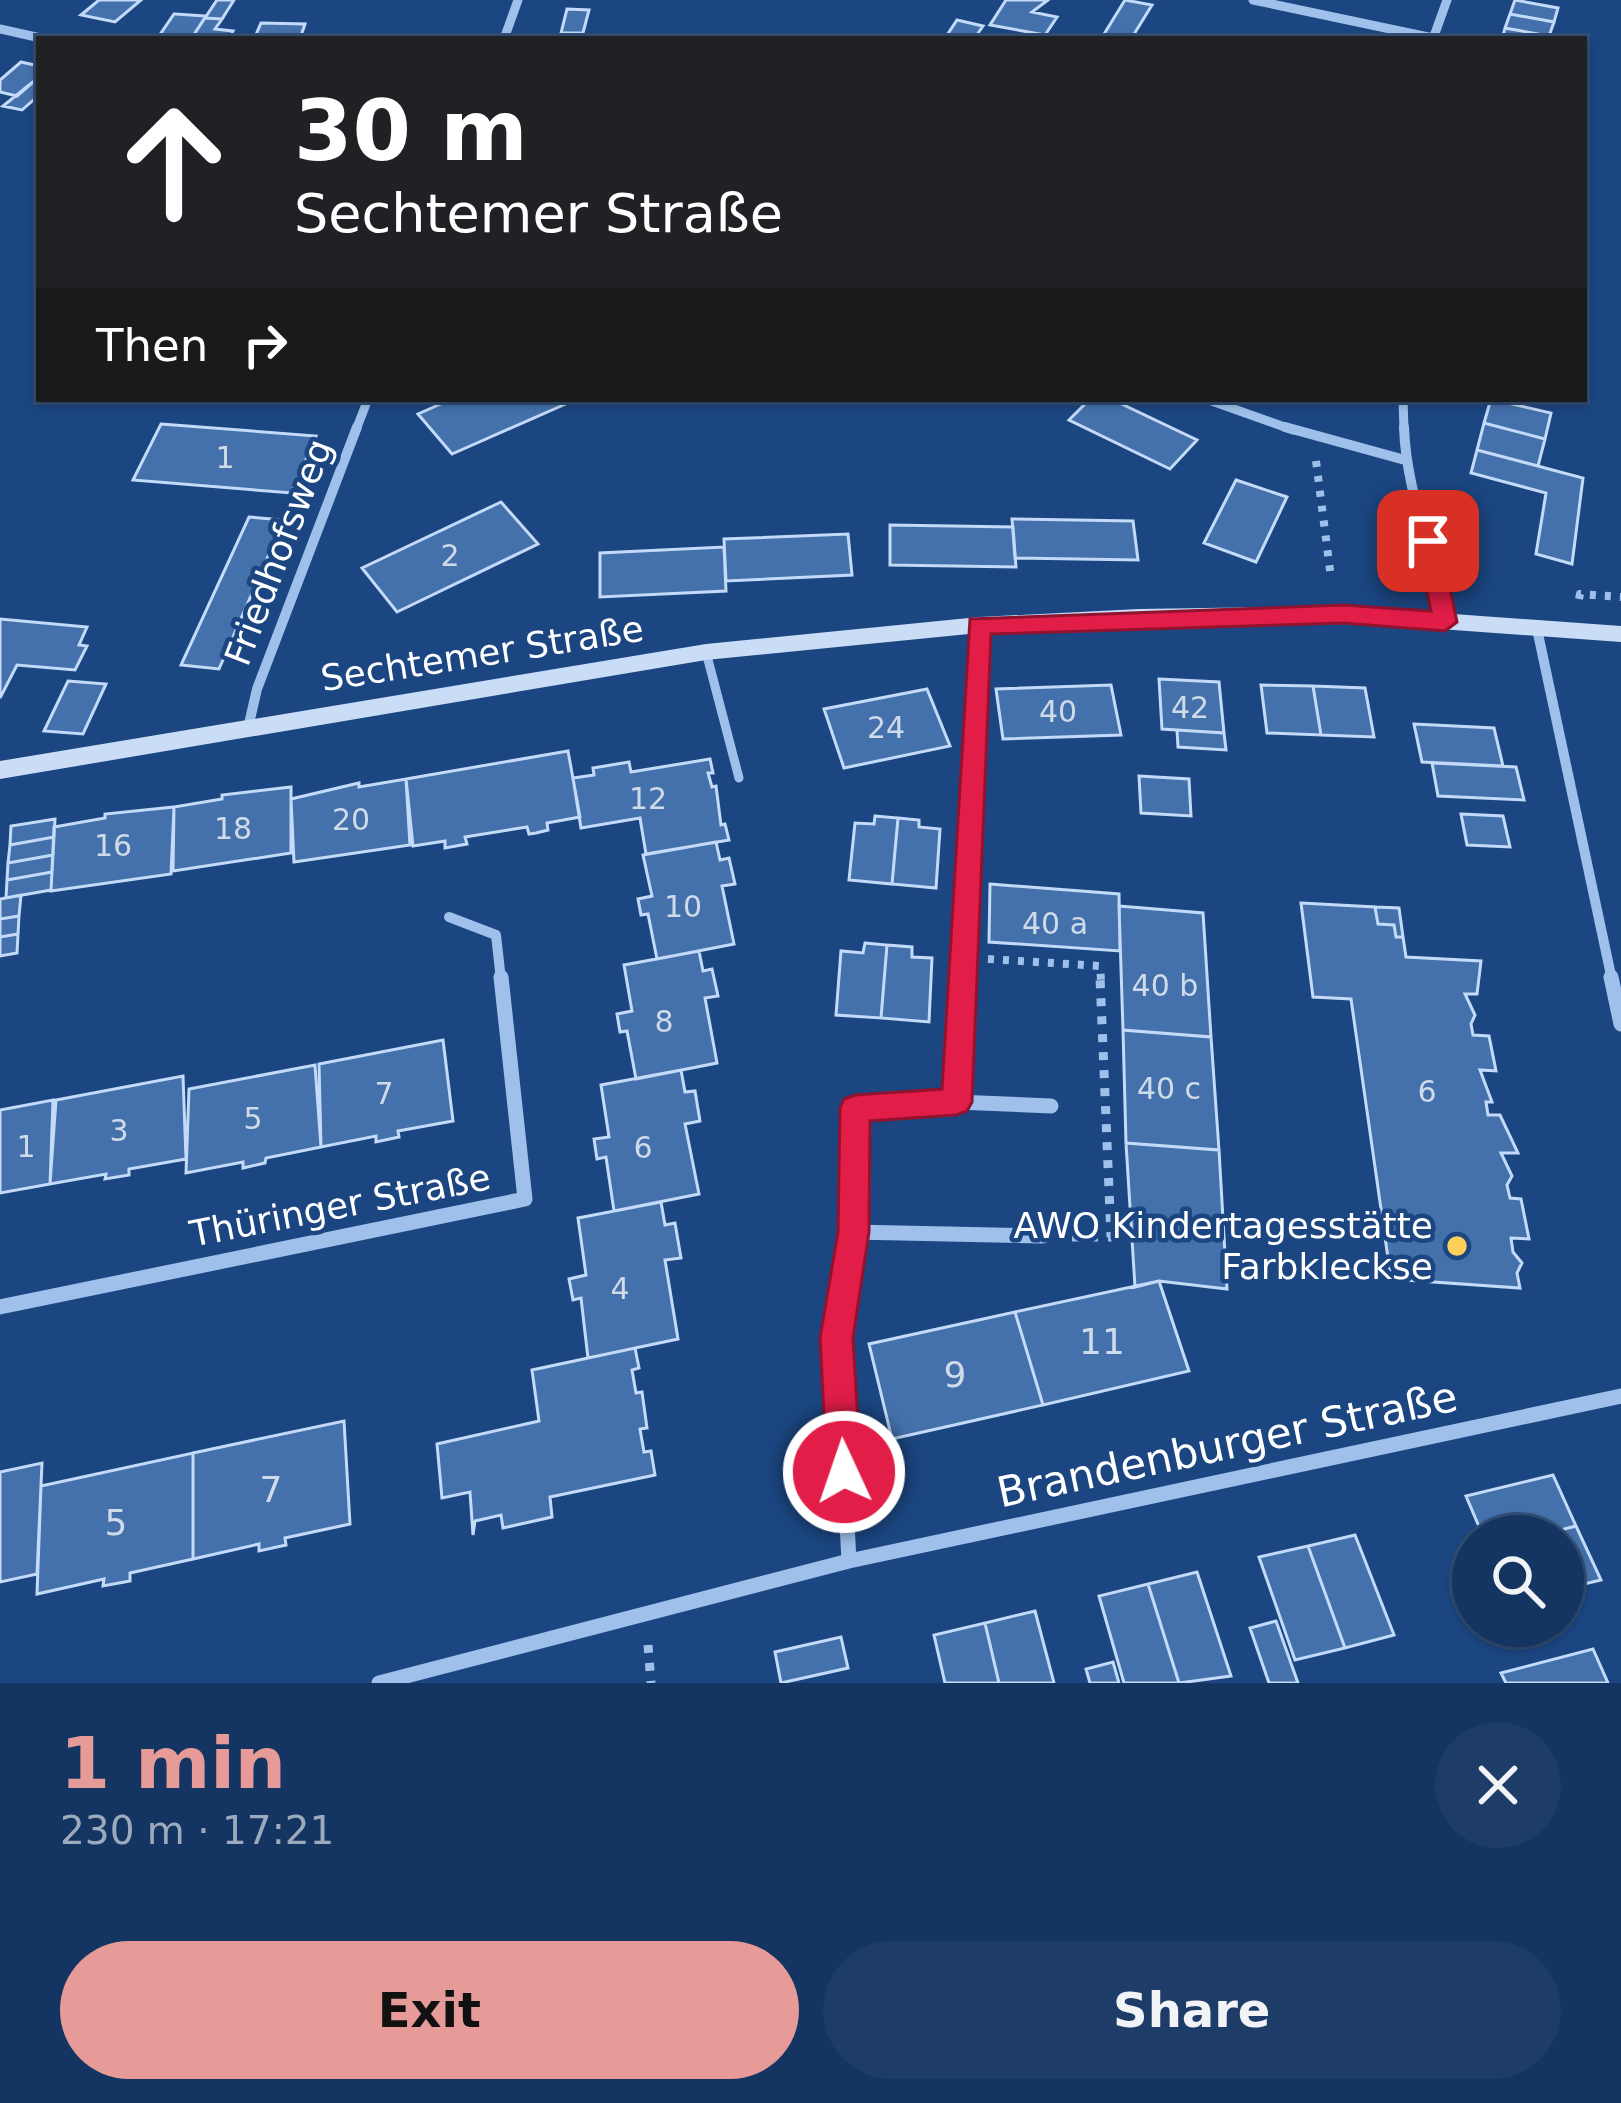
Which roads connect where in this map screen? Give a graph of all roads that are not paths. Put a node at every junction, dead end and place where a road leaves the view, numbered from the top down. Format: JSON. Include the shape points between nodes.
{"nodes":[{"id":1,"x":518,"y":0,"type":"edge"},
{"id":2,"x":1253,"y":0,"type":"edge"},
{"id":3,"x":1448,"y":0,"type":"edge"},
{"id":4,"x":0,"y":29,"type":"edge"},
{"id":5,"x":505,"y":36,"type":"edge"},
{"id":6,"x":1424,"y":36,"type":"edge"},
{"id":7,"x":1434,"y":36,"type":"edge"},
{"id":8,"x":36,"y":37,"type":"edge"},
{"id":9,"x":367,"y":402,"type":"edge"},
{"id":10,"x":1214,"y":402,"type":"edge"},
{"id":11,"x":1403,"y":402,"type":"edge"},
{"id":12,"x":1406,"y":460,"type":"junction"},
{"id":13,"x":1445,"y":622,"type":"junction"},
{"id":14,"x":979,"y":625,"type":"junction"},
{"id":15,"x":1537,"y":629,"type":"junction"},
{"id":16,"x":1621,"y":634,"type":"edge"},
{"id":17,"x":706,"y":652,"type":"junction"},
{"id":18,"x":248,"y":728,"type":"junction"},
{"id":19,"x":0,"y":770,"type":"edge"},
{"id":20,"x":739,"y":778,"type":"dead end"},
{"id":21,"x":449,"y":917,"type":"dead end"},
{"id":22,"x":1621,"y":1024,"type":"edge"},
{"id":23,"x":956,"y":1102,"type":"junction"},
{"id":24,"x":1051,"y":1106,"type":"dead end"},
{"id":25,"x":854,"y":1232,"type":"junction"},
{"id":26,"x":1043,"y":1236,"type":"road end"},
{"id":27,"x":0,"y":1307,"type":"edge"},
{"id":28,"x":1621,"y":1396,"type":"edge"},
{"id":29,"x":849,"y":1561,"type":"junction"},
{"id":30,"x":380,"y":1683,"type":"edge"}],
"edges":[{"from":1,"to":5,"type":"street"},
{"from":2,"to":6,"type":"street"},
{"from":3,"to":7,"type":"street"},
{"from":4,"to":8,"type":"street"},
{"from":9,"to":18,"type":"street","name":"Friedhofsweg"},
{"from":10,"to":12,"type":"street"},
{"from":11,"to":12,"type":"street"},
{"from":12,"to":13,"type":"street"},
{"from":13,"to":14,"type":"street","name":"Sechtemer Straße","via":[[1343,614]]},
{"from":13,"to":15,"type":"street","name":"Sechtemer Straße"},
{"from":14,"to":17,"type":"street","name":"Sechtemer Straße"},
{"from":14,"to":23,"type":"street"},
{"from":15,"to":16,"type":"street","name":"Sechtemer Straße"},
{"from":15,"to":22,"type":"street"},
{"from":17,"to":18,"type":"street","name":"Sechtemer Straße"},
{"from":17,"to":20,"type":"lane"},
{"from":18,"to":19,"type":"street","name":"Sechtemer Straße"},
{"from":21,"to":27,"type":"street","name":"Thüringer Straße","via":[[496,935],[525,1199]]},
{"from":23,"to":24,"type":"street"},
{"from":23,"to":25,"type":"street","via":[[855,1108]]},
{"from":25,"to":26,"type":"street"},
{"from":25,"to":29,"type":"street","via":[[837,1338]]},
{"from":28,"to":29,"type":"street","name":"Brandenburger Straße"},
{"from":29,"to":30,"type":"street","name":"Brandenburger Straße"}]}
